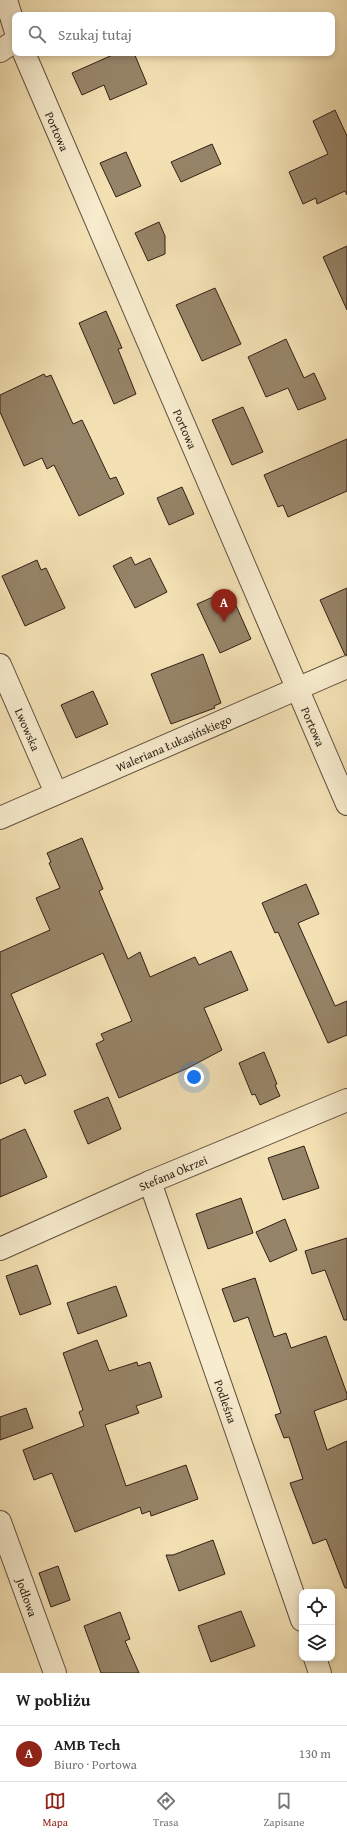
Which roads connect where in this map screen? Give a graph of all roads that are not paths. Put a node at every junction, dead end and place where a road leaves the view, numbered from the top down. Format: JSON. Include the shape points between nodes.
{"nodes":[{"id":1,"x":6,"y":0,"type":"edge"},
{"id":2,"x":12,"y":20,"type":"edge"},
{"id":3,"x":12,"y":43,"type":"edge"},
{"id":4,"x":0,"y":51,"type":"edge"},
{"id":5,"x":25,"y":56,"type":"edge"},
{"id":6,"x":0,"y":665,"type":"edge"},
{"id":7,"x":347,"y":667,"type":"edge"},
{"id":8,"x":298,"y":688,"type":"junction"},
{"id":9,"x":56,"y":793,"type":"junction"},
{"id":10,"x":347,"y":804,"type":"edge"},
{"id":11,"x":0,"y":818,"type":"edge"},
{"id":12,"x":347,"y":1100,"type":"edge"},
{"id":13,"x":150,"y":1182,"type":"junction"},
{"id":14,"x":0,"y":1248,"type":"edge"},
{"id":15,"x":0,"y":1522,"type":"edge"},
{"id":16,"x":299,"y":1611,"type":"edge"},
{"id":17,"x":316,"y":1661,"type":"edge"},
{"id":18,"x":56,"y":1673,"type":"edge"},
{"id":19,"x":320,"y":1673,"type":"edge"}],
"edges":[{"from":1,"to":2,"type":"street"},
{"from":3,"to":4,"type":"street"},
{"from":5,"to":8,"type":"street","name":"Portowa"},
{"from":6,"to":9,"type":"street","name":"Lwowska"},
{"from":7,"to":8,"type":"street","name":"Waleriana Łukasińskiego"},
{"from":8,"to":9,"type":"street","name":"Waleriana Łukasińskiego"},
{"from":8,"to":10,"type":"street","name":"Portowa"},
{"from":9,"to":11,"type":"street","name":"Waleriana Łukasińskiego"},
{"from":12,"to":13,"type":"street","name":"Stefana Okrzei"},
{"from":13,"to":14,"type":"street","name":"Stefana Okrzei"},
{"from":13,"to":16,"type":"street","name":"Podleśna"},
{"from":15,"to":18,"type":"street","name":"Jodłowa"},
{"from":17,"to":19,"type":"street"}]}
